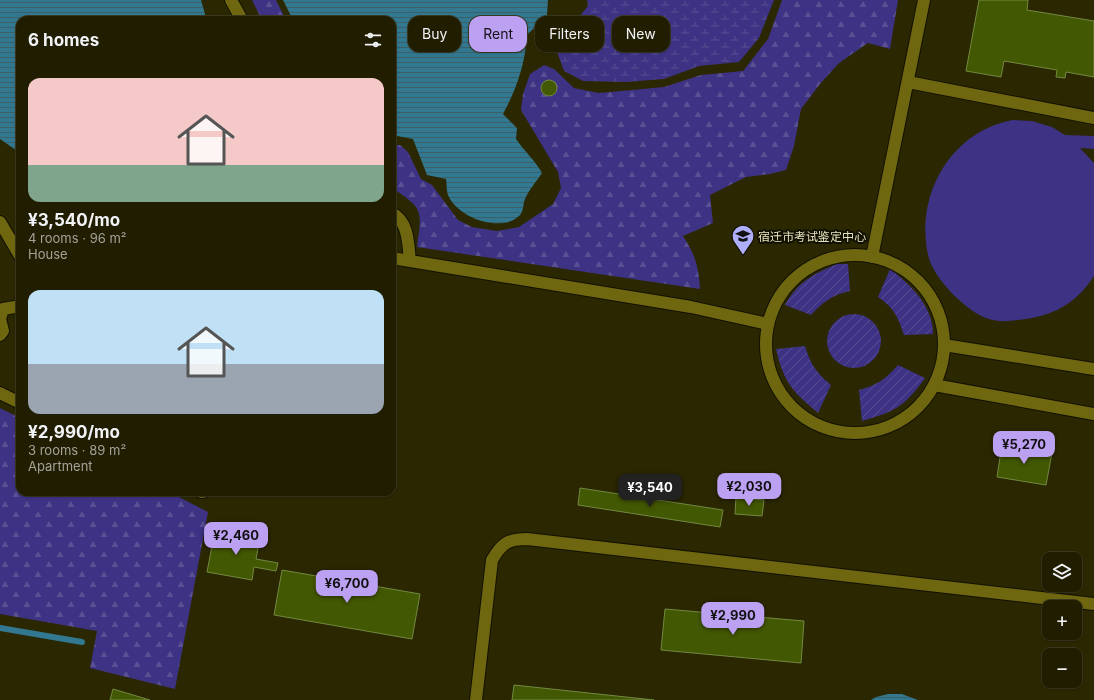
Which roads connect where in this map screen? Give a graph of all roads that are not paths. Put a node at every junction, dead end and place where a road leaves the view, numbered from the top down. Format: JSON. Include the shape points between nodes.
{"nodes":[{"id":1,"x":231,"y":0,"type":"edge"},
{"id":2,"x":924,"y":0,"type":"edge"},
{"id":3,"x":240,"y":16,"type":"edge"},
{"id":4,"x":908,"y":82,"type":"junction"},
{"id":5,"x":1094,"y":118,"type":"edge"},
{"id":6,"x":396,"y":215,"type":"edge"},
{"id":7,"x":0,"y":222,"type":"edge"},
{"id":8,"x":16,"y":249,"type":"edge"},
{"id":9,"x":872,"y":256,"type":"junction"},
{"id":10,"x":396,"y":259,"type":"edge"},
{"id":11,"x":410,"y":261,"type":"junction"},
{"id":12,"x":16,"y":307,"type":"edge"},
{"id":13,"x":768,"y":324,"type":"junction"},
{"id":14,"x":0,"y":335,"type":"edge"},
{"id":15,"x":944,"y":345,"type":"junction"},
{"id":16,"x":1094,"y":369,"type":"edge"},
{"id":17,"x":934,"y":385,"type":"junction"},
{"id":18,"x":0,"y":393,"type":"edge"},
{"id":19,"x":16,"y":401,"type":"edge"},
{"id":20,"x":1094,"y":414,"type":"edge"},
{"id":21,"x":1094,"y":604,"type":"edge"},
{"id":22,"x":476,"y":700,"type":"edge"}],
"edges":[{"from":1,"to":3,"type":"lane"},
{"from":2,"to":4,"type":"lane"},
{"from":4,"to":5,"type":"lane"},
{"from":4,"to":9,"type":"lane"},
{"from":6,"to":11,"type":"lane","via":[[407,231]]},
{"from":7,"to":8,"type":"lane"},
{"from":9,"to":13,"type":"lane","via":[[842,256],[814,264],[790,282],[773,307]]},
{"from":9,"to":15,"type":"lane","via":[[900,267],[922,286],[938,310]]},
{"from":10,"to":11,"type":"lane"},
{"from":11,"to":13,"type":"lane","via":[[691,307]]},
{"from":12,"to":14,"type":"lane","via":[[3,309],[0,319],[3,331]]},
{"from":13,"to":17,"type":"lane","via":[[765,335],[767,364],[778,392],[798,414],[824,429],[853,434],[882,430],[908,416],[929,395]]},
{"from":15,"to":16,"type":"lane"},
{"from":15,"to":17,"type":"lane","via":[[941,368]]},
{"from":17,"to":20,"type":"lane"},
{"from":18,"to":19,"type":"lane"},
{"from":21,"to":22,"type":"lane","via":[[514,539],[506,543],[492,560]]}]}
